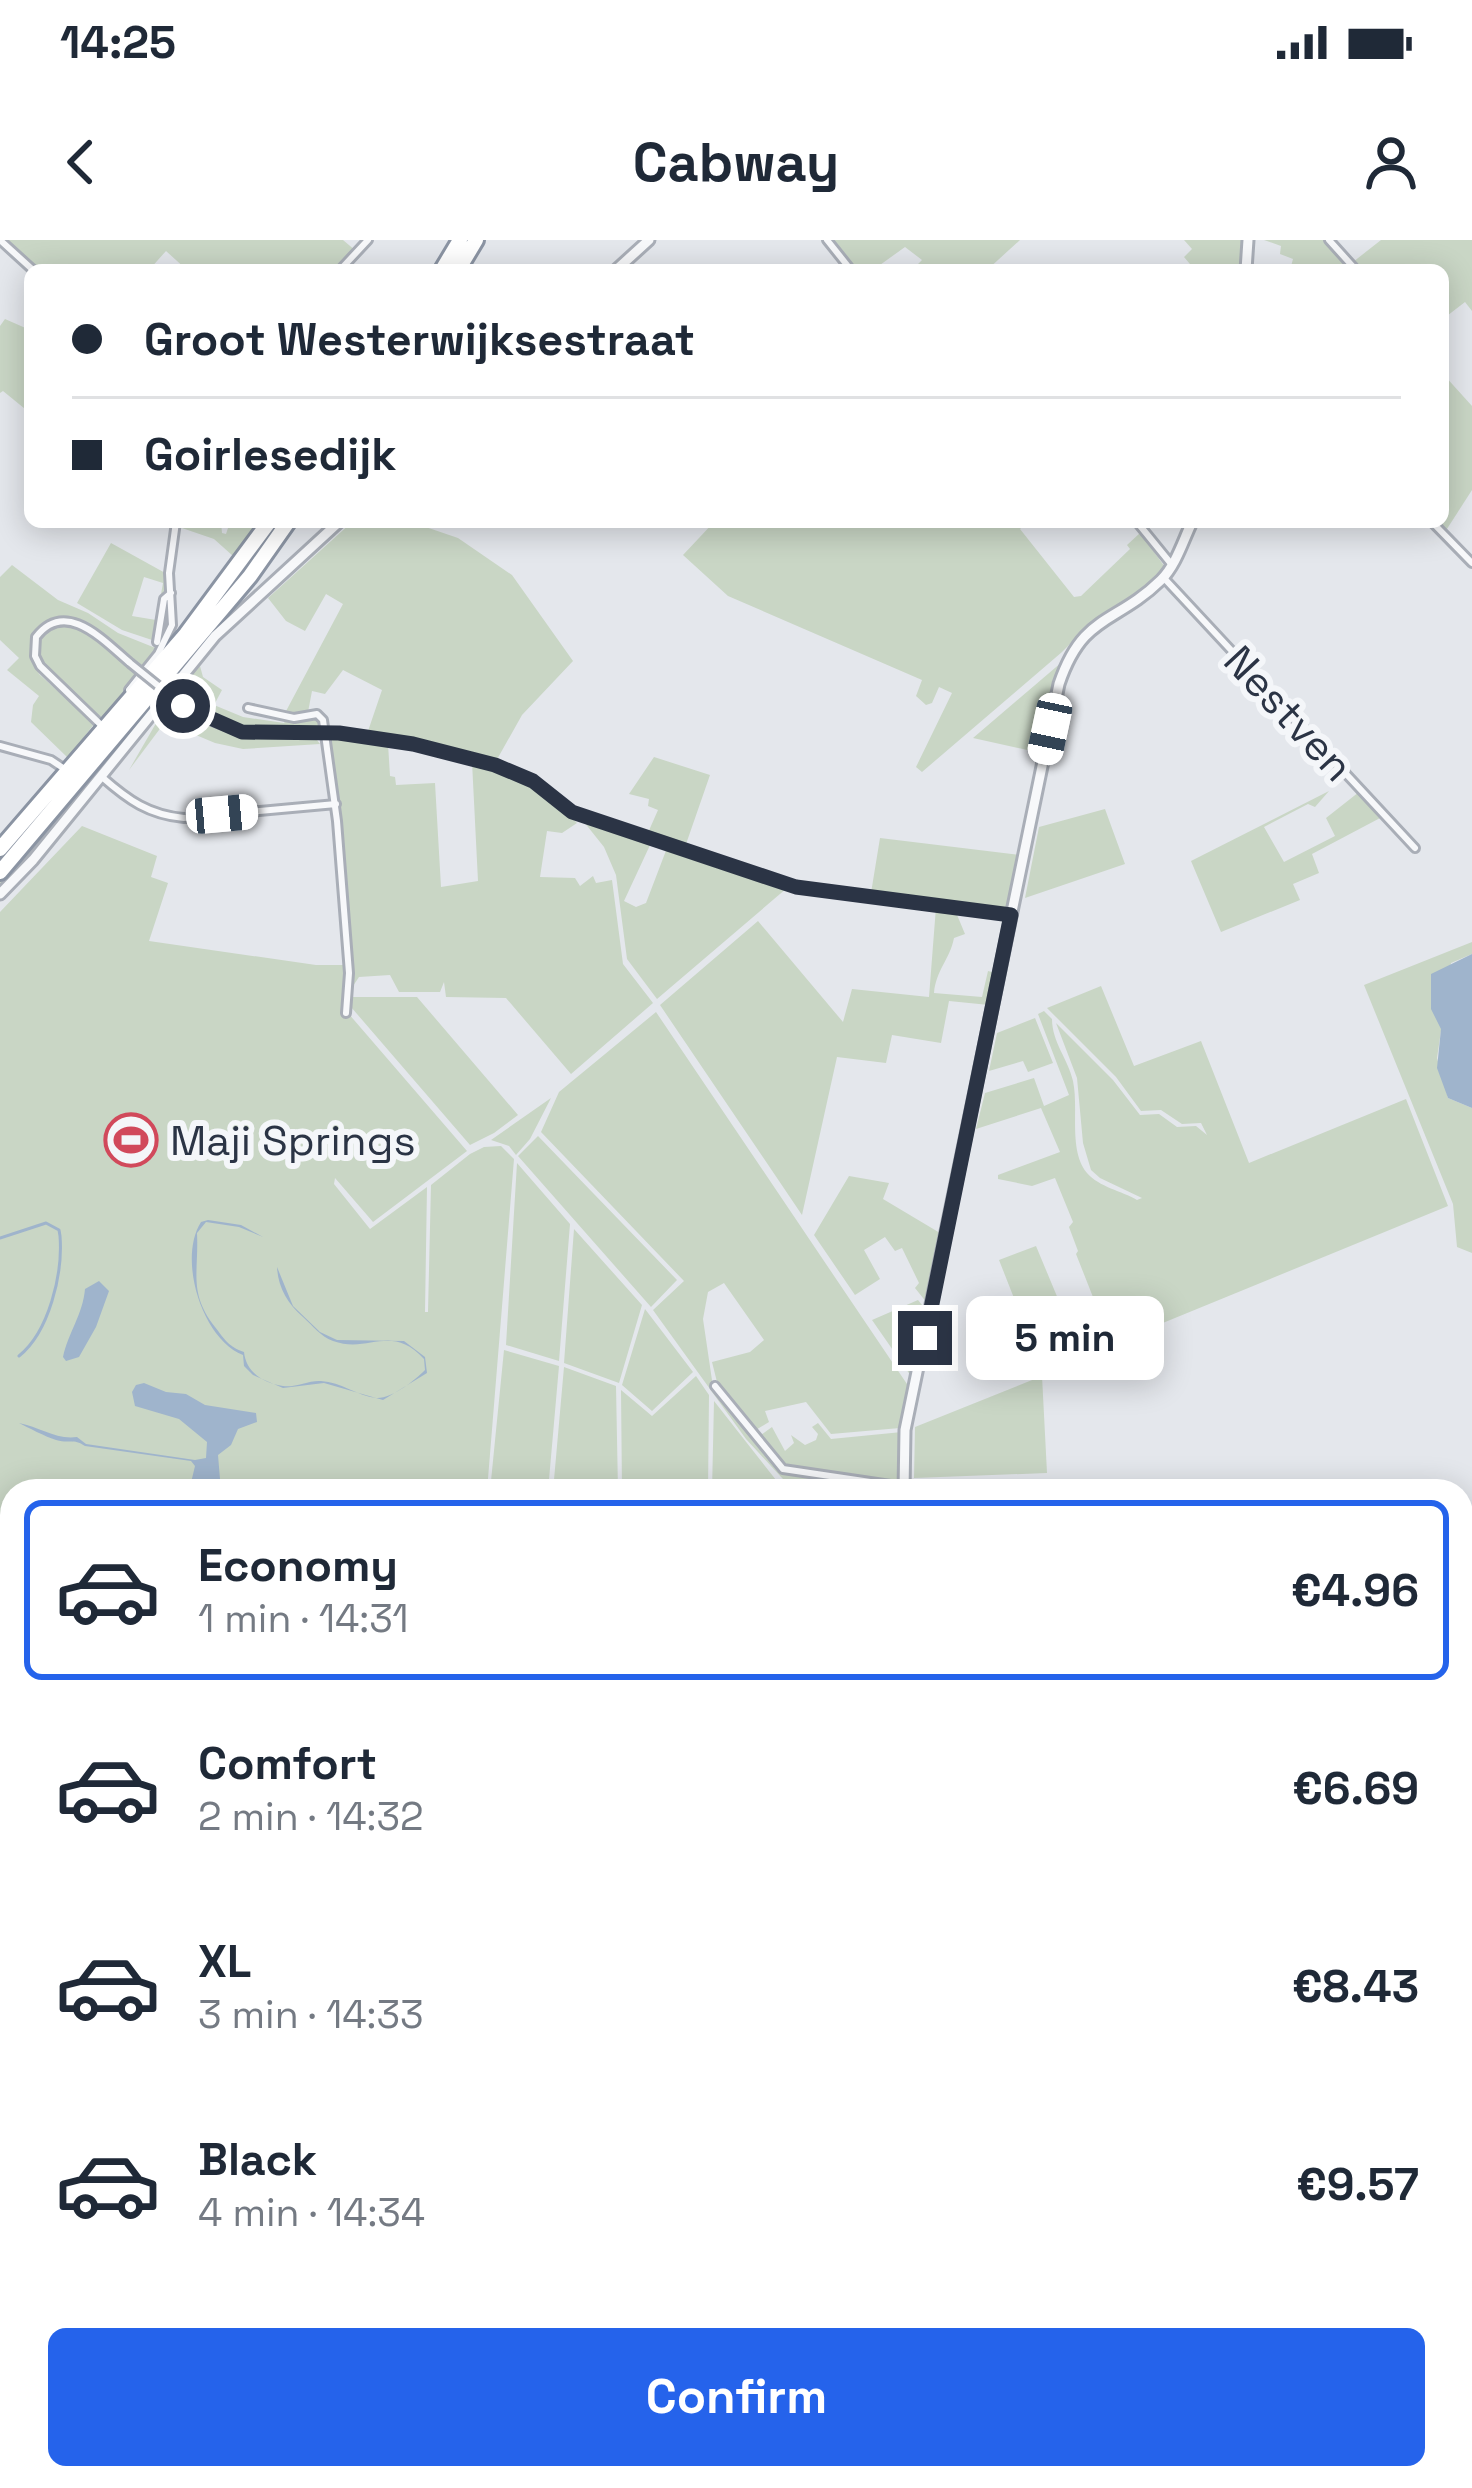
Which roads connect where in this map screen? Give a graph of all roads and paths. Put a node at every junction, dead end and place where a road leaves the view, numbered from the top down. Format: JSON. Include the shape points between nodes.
{"nodes":[{"id":1,"x":368,"y":240,"type":"edge"},
{"id":2,"x":649,"y":240,"type":"edge"},
{"id":3,"x":827,"y":240,"type":"edge"},
{"id":4,"x":1329,"y":240,"type":"edge"},
{"id":5,"x":0,"y":241,"type":"edge"},
{"id":6,"x":27,"y":264,"type":"edge"},
{"id":7,"x":346,"y":264,"type":"edge"},
{"id":8,"x":623,"y":264,"type":"edge"},
{"id":9,"x":846,"y":264,"type":"edge"},
{"id":10,"x":1351,"y":264,"type":"edge"},
{"id":11,"x":175,"y":528,"type":"edge"},
{"id":12,"x":265,"y":528,"type":"edge"},
{"id":13,"x":284,"y":528,"type":"edge"},
{"id":14,"x":332,"y":528,"type":"edge"},
{"id":15,"x":1142,"y":528,"type":"edge"},
{"id":16,"x":1189,"y":528,"type":"edge"},
{"id":17,"x":1438,"y":528,"type":"edge"},
{"id":18,"x":1472,"y":563,"type":"edge"},
{"id":19,"x":1172,"y":565,"type":"junction"},
{"id":20,"x":1163,"y":578,"type":"junction"},
{"id":21,"x":248,"y":708,"type":"dead end"},
{"id":22,"x":100,"y":724,"type":"junction"},
{"id":23,"x":324,"y":733,"type":"junction"},
{"id":24,"x":0,"y":746,"type":"edge"},
{"id":25,"x":63,"y":768,"type":"junction"},
{"id":26,"x":102,"y":777,"type":"junction"},
{"id":27,"x":336,"y":804,"type":"junction"},
{"id":28,"x":13,"y":823,"type":"dead end"},
{"id":29,"x":1415,"y":848,"type":"dead end"},
{"id":30,"x":0,"y":849,"type":"edge"},
{"id":31,"x":0,"y":872,"type":"edge"},
{"id":32,"x":0,"y":894,"type":"edge"},
{"id":33,"x":1011,"y":915,"type":"junction"},
{"id":34,"x":346,"y":1013,"type":"dead end"},
{"id":35,"x":715,"y":1386,"type":"dead end"},
{"id":36,"x":853,"y":1479,"type":"edge"},
{"id":37,"x":904,"y":1479,"type":"edge"}],
"edges":[{"from":1,"to":7,"type":"street"},
{"from":2,"to":8,"type":"street"},
{"from":3,"to":9,"type":"street"},
{"from":4,"to":10,"type":"street"},
{"from":5,"to":6,"type":"street"},
{"from":11,"to":22,"type":"street","via":[[174,615]]},
{"from":12,"to":30,"type":"highway","via":[[186,634]]},
{"from":13,"to":31,"type":"highway"},
{"from":14,"to":26,"type":"street","via":[[214,636]]},
{"from":15,"to":19,"type":"street"},
{"from":16,"to":19,"type":"street"},
{"from":17,"to":18,"type":"street"},
{"from":19,"to":20,"type":"street"},
{"from":20,"to":29,"type":"street","name":"Nestven"},
{"from":20,"to":33,"type":"street","via":[[1070,653]]},
{"from":21,"to":23,"type":"street","via":[[316,714]]},
{"from":22,"to":23,"type":"street","bridge":true,"via":[[40,667],[36,637],[51,623],[79,623],[204,718],[242,732]]},
{"from":22,"to":25,"type":"street"},
{"from":23,"to":27,"type":"street"},
{"from":23,"to":33,"type":"street","via":[[495,765],[533,781],[572,812],[796,887]]},
{"from":24,"to":25,"type":"street"},
{"from":25,"to":28,"type":"street"},
{"from":26,"to":27,"type":"street","via":[[163,816]]},
{"from":26,"to":32,"type":"street"},
{"from":27,"to":34,"type":"street"},
{"from":33,"to":37,"type":"street","via":[[905,1430]]},
{"from":35,"to":36,"type":"street","via":[[788,1472]]}]}
